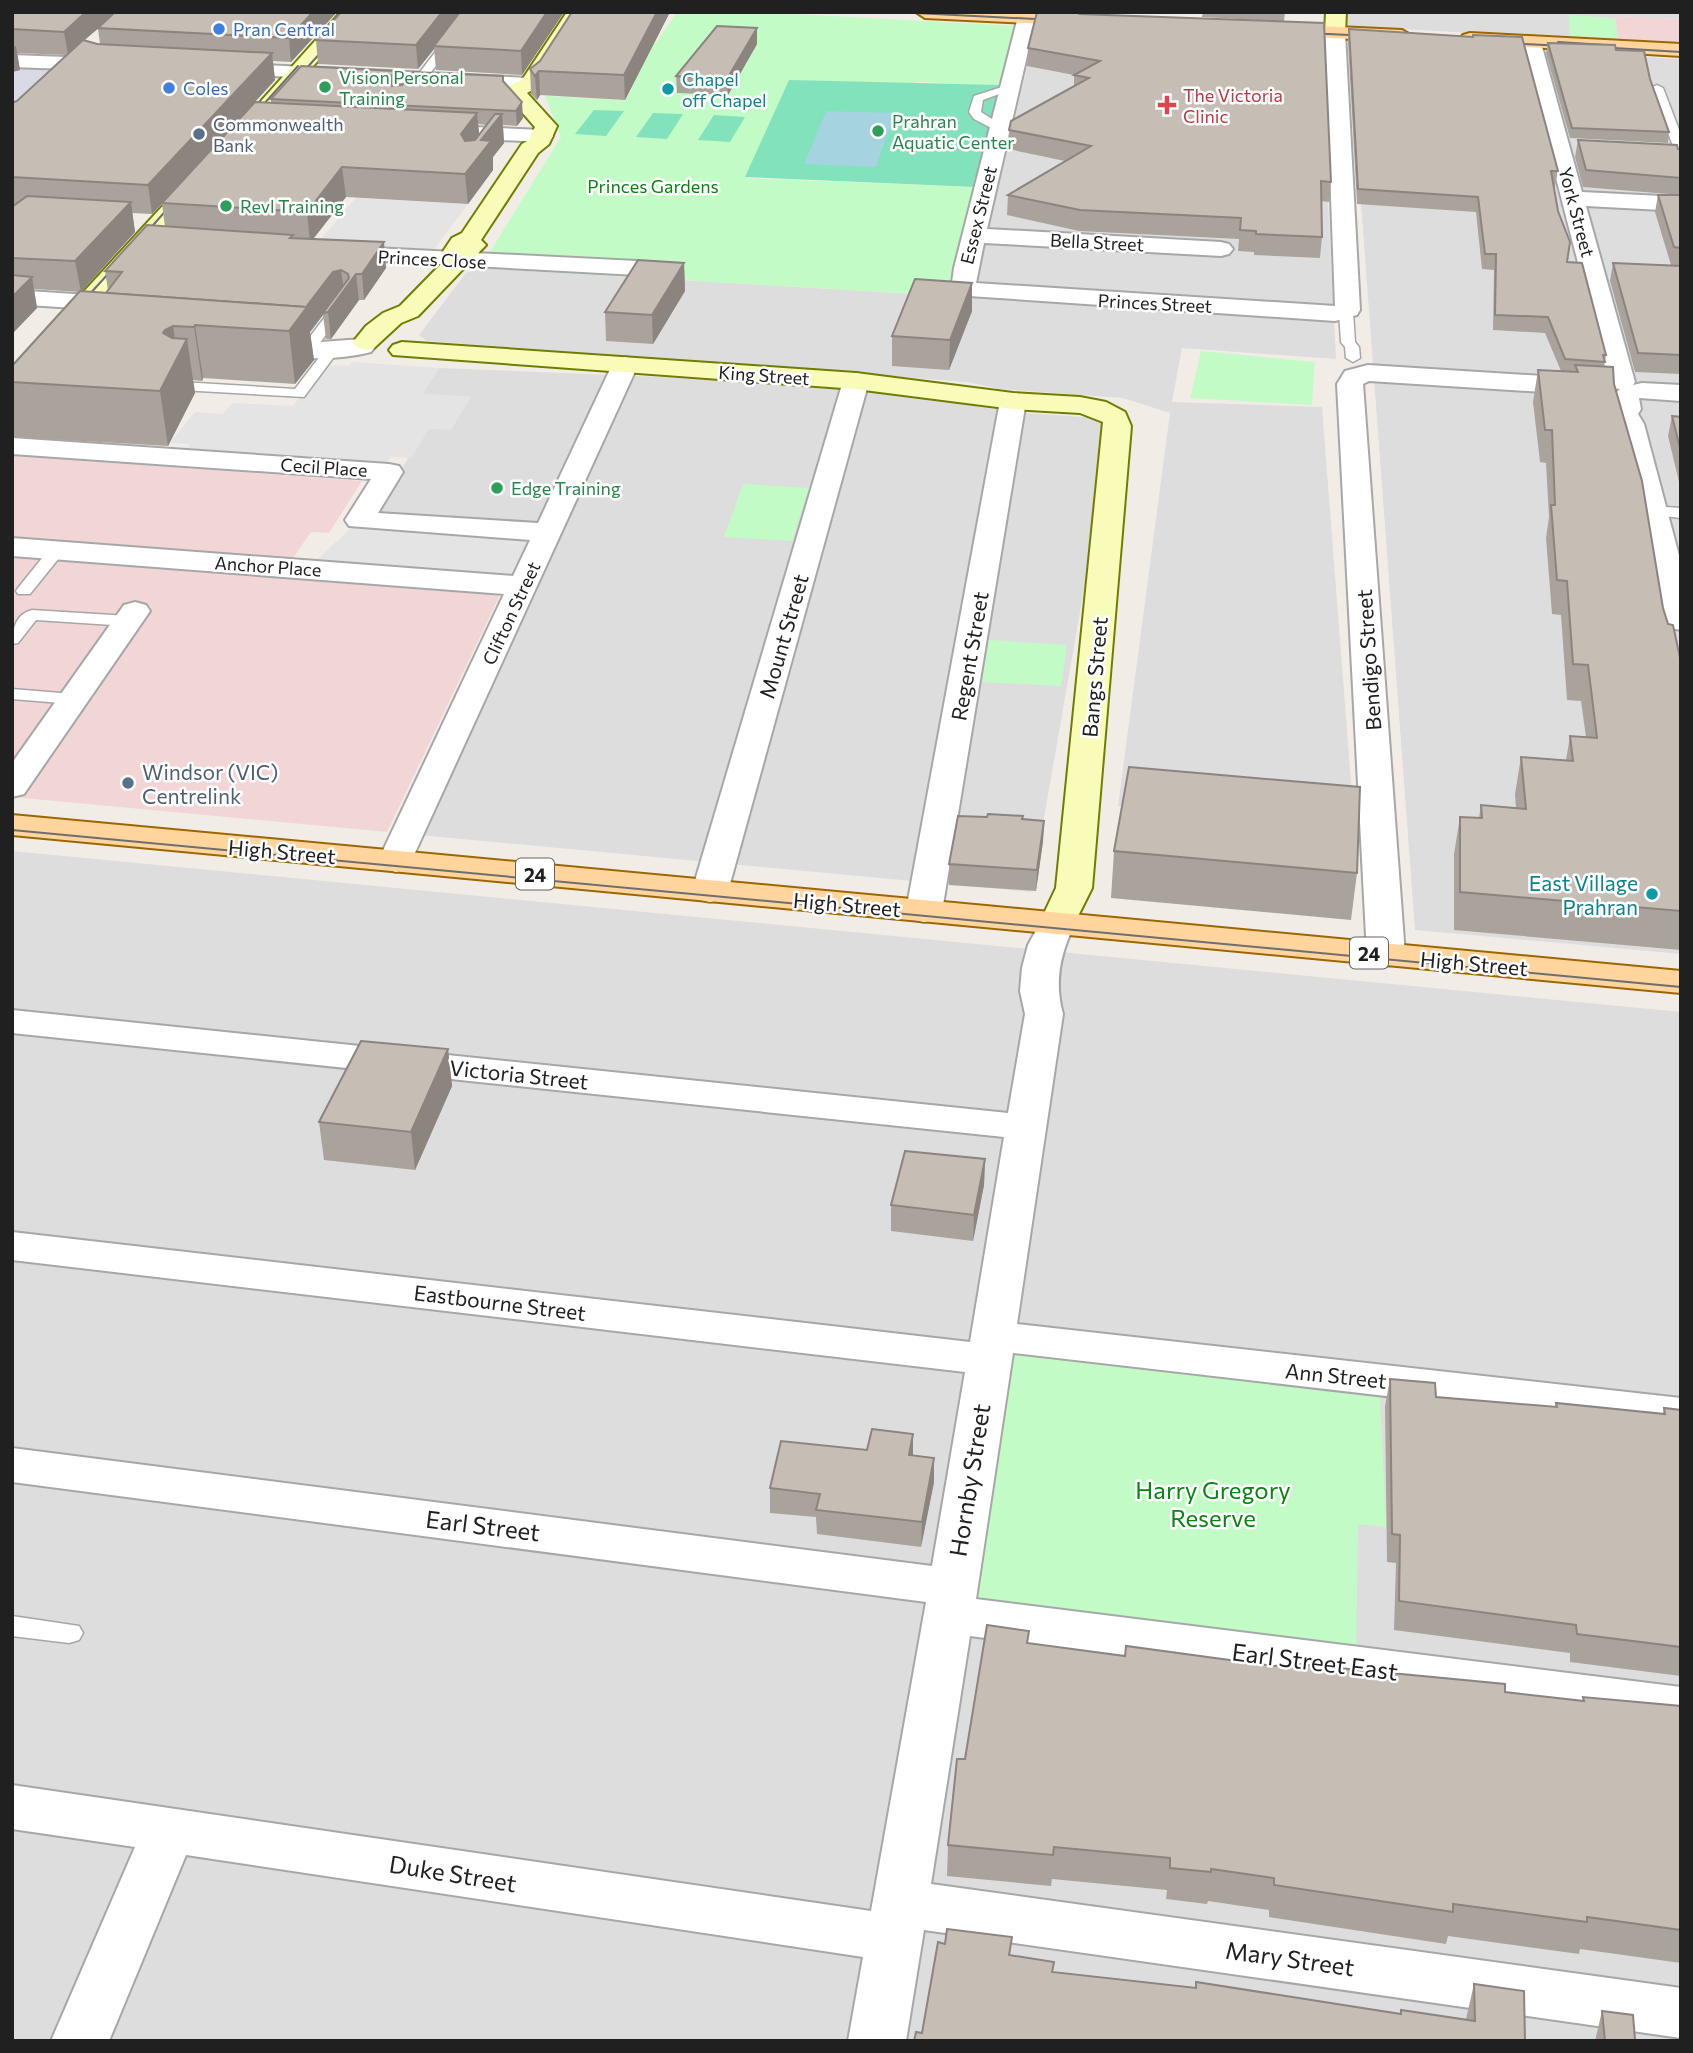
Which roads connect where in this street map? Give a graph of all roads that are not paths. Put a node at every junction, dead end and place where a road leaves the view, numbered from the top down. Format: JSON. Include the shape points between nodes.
{"nodes":[{"id":1,"x":352,"y":12,"type":"edge"},
{"id":2,"x":472,"y":12,"type":"edge"},
{"id":3,"x":577,"y":12,"type":"edge"},
{"id":4,"x":925,"y":12,"type":"edge"},
{"id":5,"x":1026,"y":17,"type":"junction"},
{"id":6,"x":1107,"y":21,"type":"edge"},
{"id":7,"x":1336,"y":22,"type":"edge"},
{"id":8,"x":1255,"y":29,"type":"edge"},
{"id":9,"x":1419,"y":37,"type":"edge"},
{"id":10,"x":1444,"y":38,"type":"edge"},
{"id":11,"x":1531,"y":43,"type":"junction"},
{"id":12,"x":1681,"y":50,"type":"edge"},
{"id":13,"x":12,"y":61,"type":"edge"},
{"id":14,"x":75,"y":63,"type":"edge"},
{"id":15,"x":204,"y":68,"type":"edge"},
{"id":16,"x":298,"y":72,"type":"junction"},
{"id":17,"x":412,"y":82,"type":"junction"},
{"id":18,"x":1657,"y":88,"type":"dead end"},
{"id":19,"x":525,"y":91,"type":"junction"},
{"id":20,"x":262,"y":123,"type":"edge"},
{"id":21,"x":399,"y":130,"type":"edge"},
{"id":22,"x":536,"y":135,"type":"junction"},
{"id":23,"x":1655,"y":152,"type":"edge"},
{"id":24,"x":1681,"y":152,"type":"edge"},
{"id":25,"x":216,"y":161,"type":"edge"},
{"id":26,"x":1573,"y":198,"type":"junction"},
{"id":27,"x":1681,"y":204,"type":"edge"},
{"id":28,"x":137,"y":232,"type":"junction"},
{"id":29,"x":974,"y":234,"type":"junction"},
{"id":30,"x":173,"y":244,"type":"edge"},
{"id":31,"x":1221,"y":249,"type":"dead end"},
{"id":32,"x":312,"y":252,"type":"edge"},
{"id":33,"x":456,"y":261,"type":"junction"},
{"id":34,"x":637,"y":268,"type":"edge"},
{"id":35,"x":963,"y":290,"type":"joint"},
{"id":36,"x":12,"y":297,"type":"edge"},
{"id":37,"x":90,"y":302,"type":"junction"},
{"id":38,"x":343,"y":302,"type":"edge"},
{"id":39,"x":409,"y":311,"type":"junction"},
{"id":40,"x":1346,"y":312,"type":"junction"},
{"id":41,"x":364,"y":344,"type":"junction"},
{"id":42,"x":240,"y":345,"type":"edge"},
{"id":43,"x":402,"y":345,"type":"junction"},
{"id":44,"x":320,"y":349,"type":"junction"},
{"id":45,"x":625,"y":365,"type":"junction"},
{"id":46,"x":21,"y":366,"type":"edge"},
{"id":47,"x":1358,"y":366,"type":"junction"},
{"id":48,"x":856,"y":381,"type":"junction"},
{"id":49,"x":12,"y":386,"type":"edge"},
{"id":50,"x":181,"y":386,"type":"edge"},
{"id":51,"x":1624,"y":389,"type":"junction"},
{"id":52,"x":1681,"y":393,"type":"edge"},
{"id":53,"x":1013,"y":401,"type":"junction"},
{"id":54,"x":1117,"y":426,"type":"joint"},
{"id":55,"x":12,"y":446,"type":"edge"},
{"id":56,"x":1651,"y":511,"type":"junction"},
{"id":57,"x":1681,"y":513,"type":"edge"},
{"id":58,"x":548,"y":532,"type":"junction"},
{"id":59,"x":12,"y":547,"type":"edge"},
{"id":60,"x":57,"y":550,"type":"junction"},
{"id":61,"x":523,"y":586,"type":"junction"},
{"id":62,"x":24,"y":591,"type":"dead end"},
{"id":63,"x":131,"y":616,"type":"joint"},
{"id":64,"x":1681,"y":621,"type":"edge"},
{"id":65,"x":12,"y":639,"type":"edge"},
{"id":66,"x":12,"y":694,"type":"edge"},
{"id":67,"x":74,"y":699,"type":"junction"},
{"id":68,"x":12,"y":788,"type":"edge"},
{"id":69,"x":12,"y":825,"type":"edge"},
{"id":70,"x":396,"y":861,"type":"junction"},
{"id":71,"x":710,"y":891,"type":"junction"},
{"id":72,"x":925,"y":911,"type":"junction"},
{"id":73,"x":1058,"y":923,"type":"junction"},
{"id":74,"x":1387,"y":955,"type":"junction"},
{"id":75,"x":1681,"y":982,"type":"edge"},
{"id":76,"x":12,"y":1021,"type":"edge"},
{"id":77,"x":1025,"y":1127,"type":"junction"},
{"id":78,"x":12,"y":1245,"type":"edge"},
{"id":79,"x":990,"y":1348,"type":"junction"},
{"id":80,"x":1681,"y":1414,"type":"edge"},
{"id":81,"x":12,"y":1465,"type":"edge"},
{"id":82,"x":951,"y":1600,"type":"junction"},
{"id":83,"x":12,"y":1626,"type":"edge"},
{"id":84,"x":69,"y":1633,"type":"dead end"},
{"id":85,"x":1681,"y":1707,"type":"edge"},
{"id":86,"x":12,"y":1807,"type":"edge"},
{"id":87,"x":169,"y":1830,"type":"junction"},
{"id":88,"x":897,"y":1921,"type":"junction"},
{"id":89,"x":1681,"y":2013,"type":"edge"},
{"id":90,"x":80,"y":2041,"type":"edge"},
{"id":91,"x":877,"y":2041,"type":"edge"}],
"edges":[{"from":1,"to":16,"type":"street"},
{"from":2,"to":17,"type":"lane"},
{"from":3,"to":19,"type":"street"},
{"from":4,"to":5,"type":"main road"},
{"from":5,"to":6,"type":"main road"},
{"from":5,"to":29,"type":"street","name":"Essex Street"},
{"from":7,"to":8,"type":"main road"},
{"from":7,"to":9,"type":"main road"},
{"from":7,"to":40,"type":"street"},
{"from":10,"to":11,"type":"main road"},
{"from":11,"to":12,"type":"main road"},
{"from":11,"to":26,"type":"street","name":"York Street","via":[[1568,147]]},
{"from":13,"to":14,"type":"street"},
{"from":15,"to":16,"type":"street"},
{"from":16,"to":17,"type":"street"},
{"from":16,"to":20,"type":"street"},
{"from":17,"to":19,"type":"street"},
{"from":18,"to":24,"type":"lane"},
{"from":19,"to":22,"type":"street"},
{"from":21,"to":22,"type":"street","via":[[489,141]]},
{"from":22,"to":33,"type":"street","via":[[470,238],[475,243]]},
{"from":23,"to":24,"type":"street"},
{"from":25,"to":28,"type":"street","via":[[159,224]]},
{"from":26,"to":27,"type":"street"},
{"from":26,"to":51,"type":"street","name":"York Street","via":[[1602,271]]},
{"from":28,"to":30,"type":"street"},
{"from":28,"to":37,"type":"street"},
{"from":29,"to":31,"type":"street","name":"Bella Street"},
{"from":29,"to":35,"type":"street","name":"Essex Street"},
{"from":32,"to":33,"type":"street","name":"Princes Close"},
{"from":33,"to":34,"type":"street","name":"Princes Close"},
{"from":33,"to":39,"type":"street"},
{"from":35,"to":40,"type":"street","name":"Princes Street"},
{"from":36,"to":37,"type":"street"},
{"from":37,"to":46,"type":"street"},
{"from":38,"to":44,"type":"lane"},
{"from":39,"to":41,"type":"street","via":[[392,318]]},
{"from":39,"to":43,"type":"street"},
{"from":40,"to":47,"type":"lane","via":[[1348,342]]},
{"from":41,"to":43,"type":"street","name":"King Street","via":[[366,351],[377,354]]},
{"from":41,"to":44,"type":"street"},
{"from":42,"to":44,"type":"street"},
{"from":43,"to":45,"type":"street","name":"King Street"},
{"from":44,"to":50,"type":"lane","via":[[299,394]]},
{"from":45,"to":48,"type":"street","name":"King Street"},
{"from":45,"to":58,"type":"street","name":"Clifton Street"},
{"from":46,"to":49,"type":"street"},
{"from":47,"to":51,"type":"street"},
{"from":47,"to":74,"type":"street","name":"Bendigo Street","via":[[1350,398]]},
{"from":48,"to":53,"type":"street","name":"King Street"},
{"from":48,"to":71,"type":"street","name":"Mount Street"},
{"from":51,"to":52,"type":"street"},
{"from":51,"to":56,"type":"street","name":"York Street","via":[[1628,409],[1624,414]]},
{"from":53,"to":54,"type":"street","name":"King Street","via":[[1097,408],[1115,418]]},
{"from":53,"to":72,"type":"street","name":"Regent Street"},
{"from":54,"to":73,"type":"street","name":"Bangs Street","via":[[1074,888]]},
{"from":55,"to":58,"type":"street","name":"Cecil Place","via":[[389,472],[359,520]]},
{"from":56,"to":57,"type":"lane"},
{"from":56,"to":64,"type":"street","name":"York Street"},
{"from":58,"to":61,"type":"street","name":"Clifton Street"},
{"from":59,"to":60,"type":"street","name":"Anchor Place"},
{"from":60,"to":61,"type":"street","name":"Anchor Place"},
{"from":60,"to":62,"type":"lane"},
{"from":61,"to":70,"type":"street","name":"Clifton Street"},
{"from":63,"to":65,"type":"lane","via":[[32,615]]},
{"from":63,"to":67,"type":"street"},
{"from":66,"to":67,"type":"lane"},
{"from":67,"to":68,"type":"street"},
{"from":69,"to":70,"type":"main road","name":"High Street","number":"24"},
{"from":70,"to":71,"type":"main road","name":"High Street","number":"24"},
{"from":71,"to":72,"type":"main road","name":"High Street","number":"24"},
{"from":72,"to":73,"type":"main road","name":"High Street","number":"24"},
{"from":73,"to":74,"type":"main road","name":"High Street","number":"24"},
{"from":73,"to":77,"type":"street","name":"Hornby Street","via":[[1045,944],[1037,995],[1044,1014]]},
{"from":74,"to":75,"type":"main road","name":"High Street","number":"24"},
{"from":76,"to":77,"type":"street","name":"Victoria Street"},
{"from":77,"to":79,"type":"street","name":"Hornby Street"},
{"from":78,"to":79,"type":"street","name":"Eastbourne Street"},
{"from":79,"to":80,"type":"street","name":"Ann Street"},
{"from":79,"to":82,"type":"street","name":"Hornby Street"},
{"from":81,"to":82,"type":"street","name":"Earl Street"},
{"from":82,"to":85,"type":"street","name":"Earl Street East"},
{"from":82,"to":88,"type":"street","name":"Hornby Street"},
{"from":83,"to":84,"type":"lane"},
{"from":86,"to":87,"type":"street","name":"Duke Street"},
{"from":87,"to":88,"type":"street","name":"Duke Street"},
{"from":87,"to":90,"type":"street"},
{"from":88,"to":89,"type":"street","name":"Mary Street"},
{"from":88,"to":91,"type":"street","name":"Hornby Street"}]}
